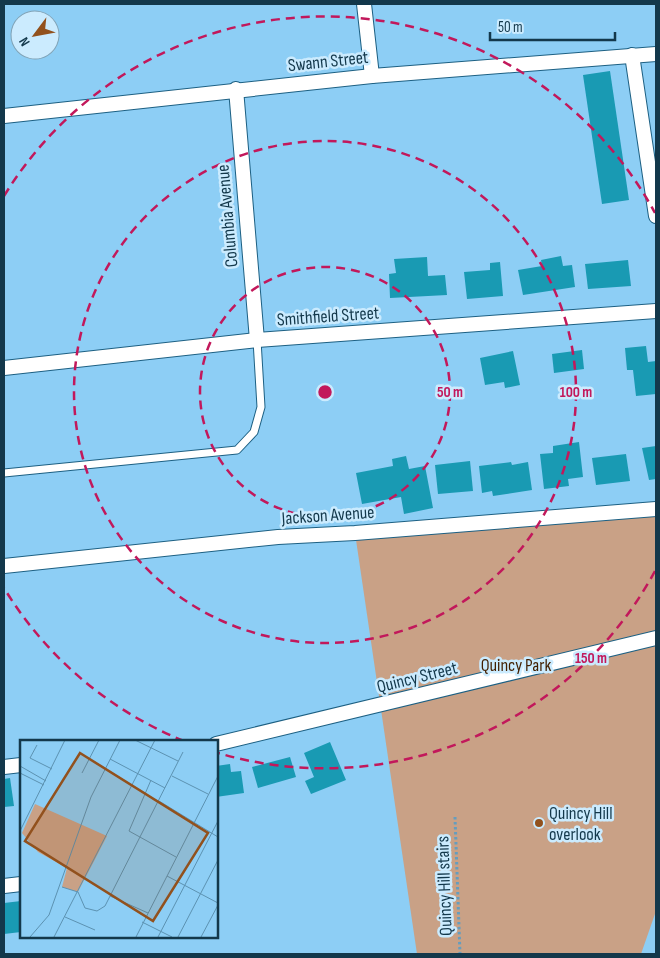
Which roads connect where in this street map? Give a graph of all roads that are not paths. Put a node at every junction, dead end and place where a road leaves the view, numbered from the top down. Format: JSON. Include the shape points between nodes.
{"nodes":[{"id":1,"x":364,"y":4,"type":"edge"},
{"id":2,"x":656,"y":54,"type":"edge"},
{"id":3,"x":632,"y":55,"type":"junction"},
{"id":4,"x":372,"y":76,"type":"junction"},
{"id":5,"x":236,"y":89,"type":"junction"},
{"id":6,"x":4,"y":116,"type":"edge"},
{"id":7,"x":656,"y":216,"type":"edge"},
{"id":8,"x":656,"y":311,"type":"edge"},
{"id":9,"x":257,"y":340,"type":"junction"},
{"id":10,"x":4,"y":368,"type":"edge"},
{"id":11,"x":4,"y":473,"type":"edge"},
{"id":12,"x":656,"y":509,"type":"edge"},
{"id":13,"x":4,"y":566,"type":"edge"},
{"id":14,"x":656,"y":638,"type":"edge"},
{"id":15,"x":218,"y":744,"type":"edge"},
{"id":16,"x":20,"y":765,"type":"edge"},
{"id":17,"x":4,"y":767,"type":"edge"},
{"id":18,"x":20,"y":884,"type":"edge"},
{"id":19,"x":4,"y":886,"type":"edge"}],
"edges":[{"from":1,"to":4,"type":"street"},
{"from":2,"to":3,"type":"street","name":"Swann Street"},
{"from":3,"to":4,"type":"street","name":"Swann Street"},
{"from":3,"to":7,"type":"street"},
{"from":4,"to":5,"type":"street","name":"Swann Street"},
{"from":5,"to":6,"type":"street","name":"Swann Street"},
{"from":5,"to":9,"type":"street","name":"Columbia Avenue"},
{"from":8,"to":9,"type":"street","name":"Smithfield Street"},
{"from":9,"to":10,"type":"street","name":"Smithfield Street"},
{"from":9,"to":11,"type":"lane","via":[[261,407],[254,432],[238,450]]},
{"from":12,"to":13,"type":"street","name":"Jackson Avenue","via":[[278,537]]},
{"from":14,"to":15,"type":"street","name":"Quincy Street"},
{"from":16,"to":17,"type":"street"},
{"from":18,"to":19,"type":"street"}]}
